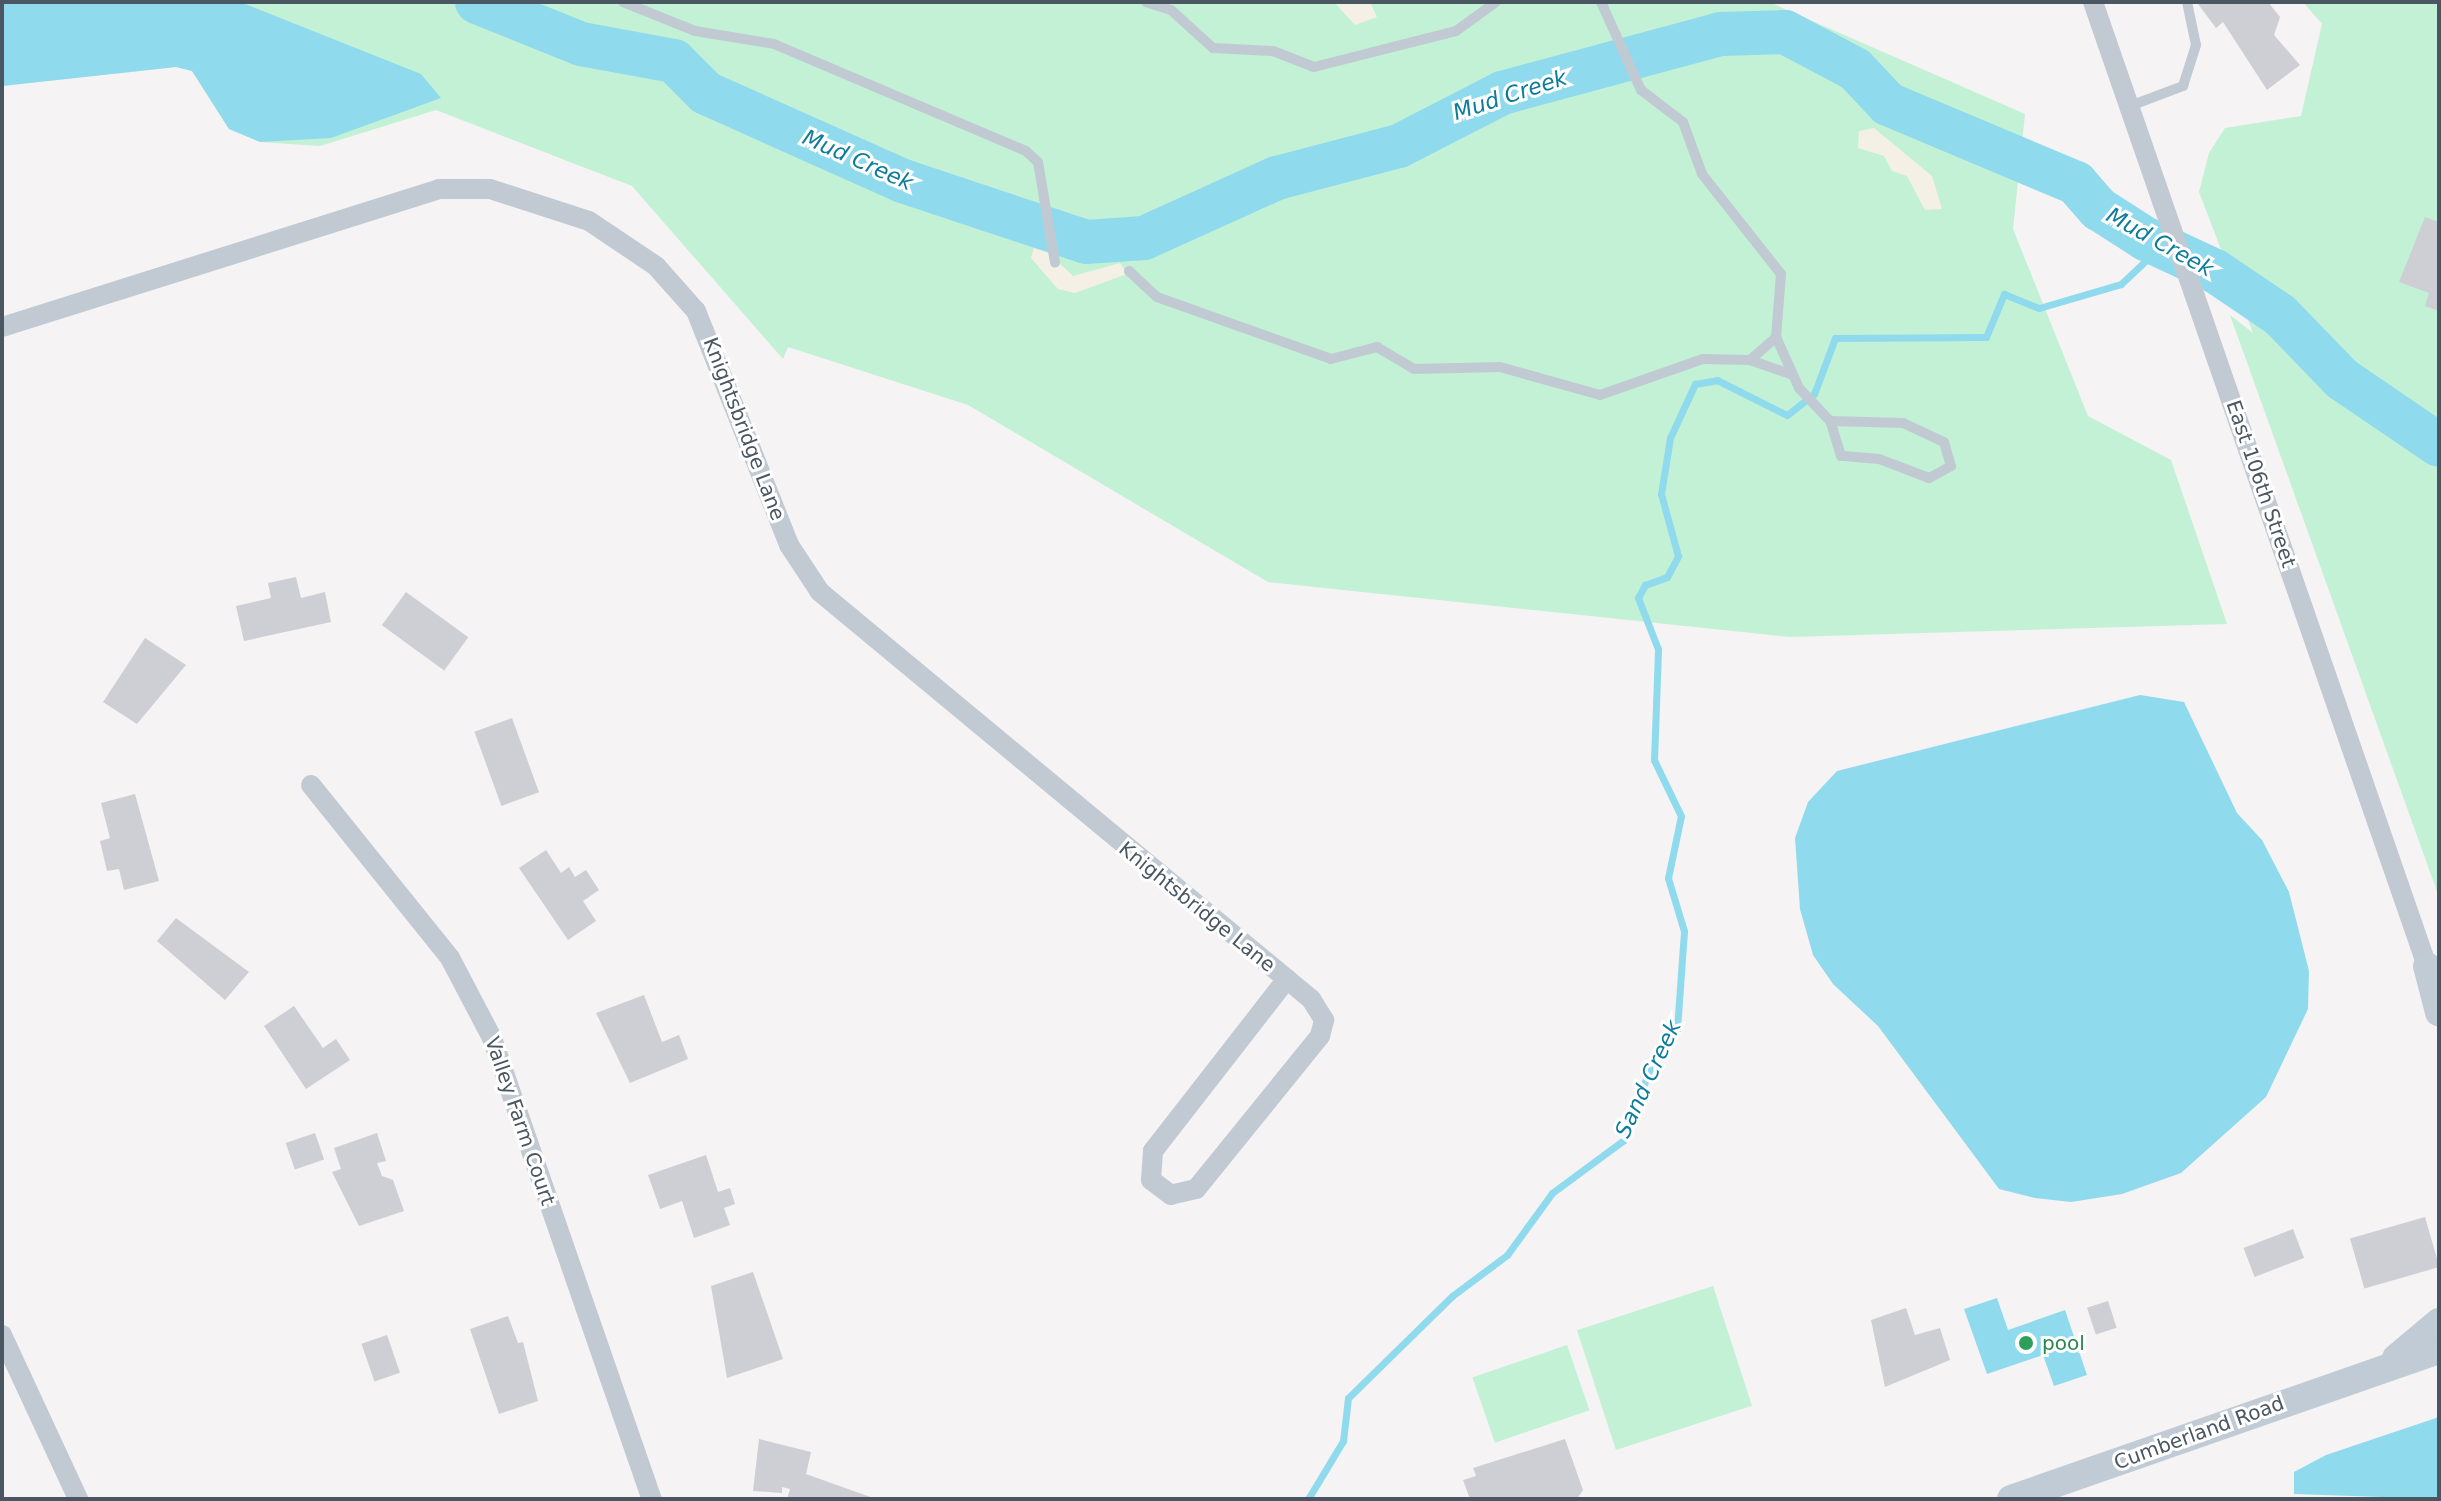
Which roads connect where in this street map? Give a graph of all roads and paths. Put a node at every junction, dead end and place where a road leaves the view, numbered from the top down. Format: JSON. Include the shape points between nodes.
{"nodes":[{"id":1,"x":623,"y":2,"type":"edge"},
{"id":2,"x":1146,"y":2,"type":"edge"},
{"id":3,"x":1496,"y":2,"type":"edge"},
{"id":4,"x":1601,"y":2,"type":"edge"},
{"id":5,"x":2093,"y":2,"type":"edge"},
{"id":6,"x":2187,"y":2,"type":"edge"},
{"id":7,"x":2130,"y":106,"type":"junction"},
{"id":8,"x":1055,"y":263,"type":"dead end"},
{"id":9,"x":1129,"y":271,"type":"dead end"},
{"id":10,"x":2,"y":327,"type":"edge"},
{"id":11,"x":1776,"y":337,"type":"junction"},
{"id":12,"x":1750,"y":360,"type":"junction"},
{"id":13,"x":1790,"y":374,"type":"junction"},
{"id":14,"x":1830,"y":421,"type":"junction"},
{"id":15,"x":311,"y":785,"type":"dead end"},
{"id":16,"x":2433,"y":976,"type":"edge"},
{"id":17,"x":1287,"y":979,"type":"junction"},
{"id":18,"x":2439,"y":1012,"type":"edge"},
{"id":19,"x":2439,"y":1322,"type":"edge"},
{"id":20,"x":2,"y":1335,"type":"edge"},
{"id":21,"x":2439,"y":1350,"type":"edge"},
{"id":22,"x":2386,"y":1367,"type":"junction"},
{"id":23,"x":78,"y":1499,"type":"edge"},
{"id":24,"x":652,"y":1499,"type":"edge"},
{"id":25,"x":2011,"y":1499,"type":"edge"}],
"edges":[{"from":1,"to":8,"type":"lane","via":[[695,31],[774,44],[1026,151],[1038,162]]},
{"from":2,"to":3,"type":"lane","via":[[1171,10],[1213,48],[1273,51],[1314,67],[1456,31]]},
{"from":4,"to":11,"type":"lane","via":[[1650,99],[1683,122],[1702,174],[1781,274]]},
{"from":5,"to":7,"type":"street","name":"East 106th Street"},
{"from":6,"to":7,"type":"lane","via":[[2196,45],[2183,86]]},
{"from":7,"to":16,"type":"street","name":"East 106th Street"},
{"from":9,"to":12,"type":"lane","via":[[1157,297],[1331,359],[1377,347],[1414,369],[1500,367],[1600,395],[1703,359]]},
{"from":10,"to":17,"type":"street","name":"Knightsbridge Lane","via":[[439,189],[490,189],[589,221],[656,266],[696,311],[789,545],[820,592]]},
{"from":11,"to":12,"type":"lane"},
{"from":11,"to":13,"type":"lane"},
{"from":12,"to":13,"type":"lane"},
{"from":13,"to":14,"type":"lane"},
{"from":14,"to":14,"type":"lane","via":[[1903,423],[1944,442],[1951,466],[1929,478],[1879,459],[1841,456]]},
{"from":15,"to":24,"type":"street","name":"Valley Farm Court","via":[[450,958],[492,1038]]},
{"from":16,"to":18,"type":"main road","name":"East 106th Street"},
{"from":17,"to":17,"type":"street","name":"Knightsbridge Lane","via":[[1153,1151],[1151,1180],[1171,1195],[1196,1189],[1320,1036],[1318,1009]]},
{"from":19,"to":22,"type":"main road","name":"Cumberland Road"},
{"from":20,"to":23,"type":"street"},
{"from":21,"to":22,"type":"main road","name":"Cumberland Road"},
{"from":22,"to":25,"type":"main road","name":"Cumberland Road"}]}
